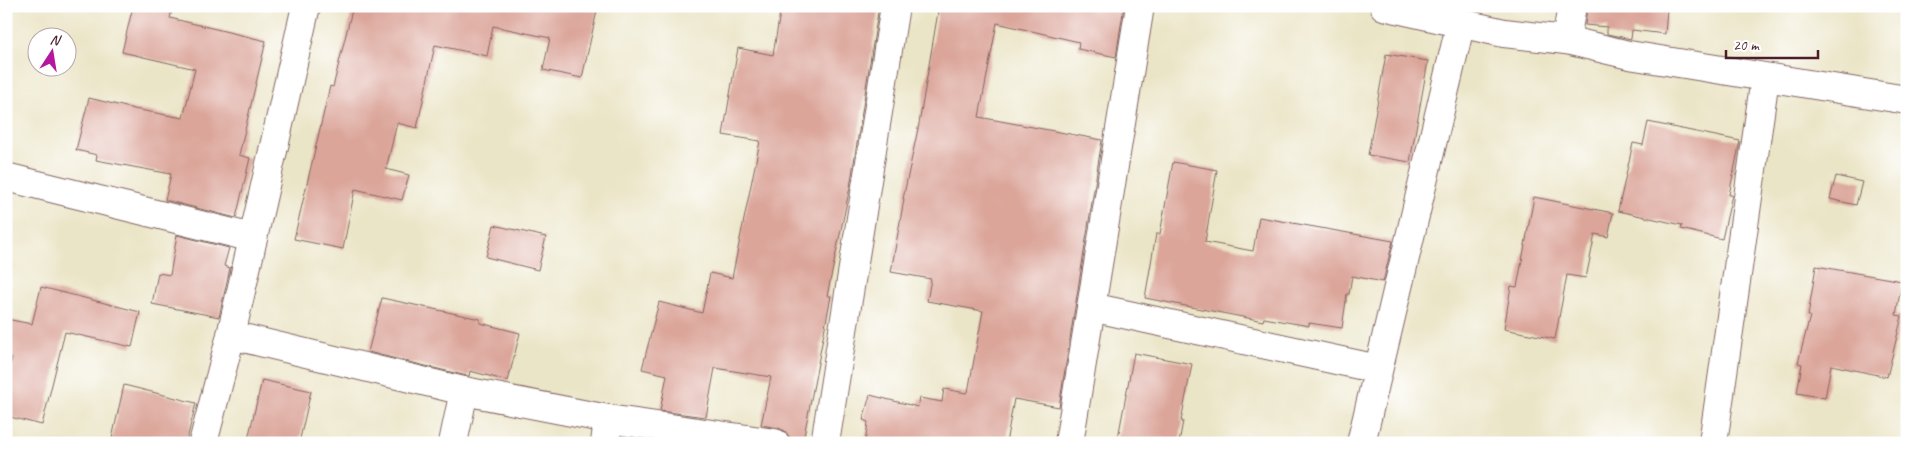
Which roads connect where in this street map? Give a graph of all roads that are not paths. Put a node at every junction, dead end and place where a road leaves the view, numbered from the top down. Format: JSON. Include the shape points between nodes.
{"nodes":[{"id":1,"x":306,"y":6,"type":"edge"},
{"id":2,"x":895,"y":6,"type":"edge"},
{"id":3,"x":1140,"y":6,"type":"edge"},
{"id":4,"x":1384,"y":6,"type":"edge"},
{"id":5,"x":1572,"y":6,"type":"edge"},
{"id":6,"x":1460,"y":22,"type":"junction"},
{"id":7,"x":1566,"y":40,"type":"junction"},
{"id":8,"x":1765,"y":78,"type":"junction"},
{"id":9,"x":1907,"y":100,"type":"edge"},
{"id":10,"x":6,"y":177,"type":"edge"},
{"id":11,"x":253,"y":238,"type":"junction"},
{"id":12,"x":1091,"y":307,"type":"junction"},
{"id":13,"x":230,"y":335,"type":"junction"},
{"id":14,"x":1378,"y":368,"type":"junction"},
{"id":15,"x":464,"y":391,"type":"junction"},
{"id":16,"x":607,"y":431,"type":"edge"},
{"id":17,"x":203,"y":443,"type":"edge"},
{"id":18,"x":454,"y":443,"type":"edge"},
{"id":19,"x":775,"y":443,"type":"edge"},
{"id":20,"x":825,"y":443,"type":"edge"},
{"id":21,"x":1069,"y":443,"type":"edge"},
{"id":22,"x":1362,"y":443,"type":"edge"},
{"id":23,"x":1713,"y":443,"type":"edge"}],
"edges":[{"from":1,"to":11,"type":"street"},
{"from":2,"to":20,"type":"street"},
{"from":3,"to":12,"type":"street"},
{"from":4,"to":6,"type":"street"},
{"from":5,"to":7,"type":"street"},
{"from":6,"to":7,"type":"street","via":[[1504,33]]},
{"from":6,"to":14,"type":"street"},
{"from":7,"to":8,"type":"street","via":[[1629,55]]},
{"from":8,"to":9,"type":"street"},
{"from":8,"to":23,"type":"street"},
{"from":10,"to":11,"type":"street"},
{"from":11,"to":13,"type":"street"},
{"from":12,"to":14,"type":"street"},
{"from":12,"to":21,"type":"street"},
{"from":13,"to":15,"type":"street"},
{"from":13,"to":17,"type":"street"},
{"from":14,"to":22,"type":"street"},
{"from":15,"to":16,"type":"street"},
{"from":15,"to":18,"type":"street"},
{"from":16,"to":19,"type":"street"}]}
